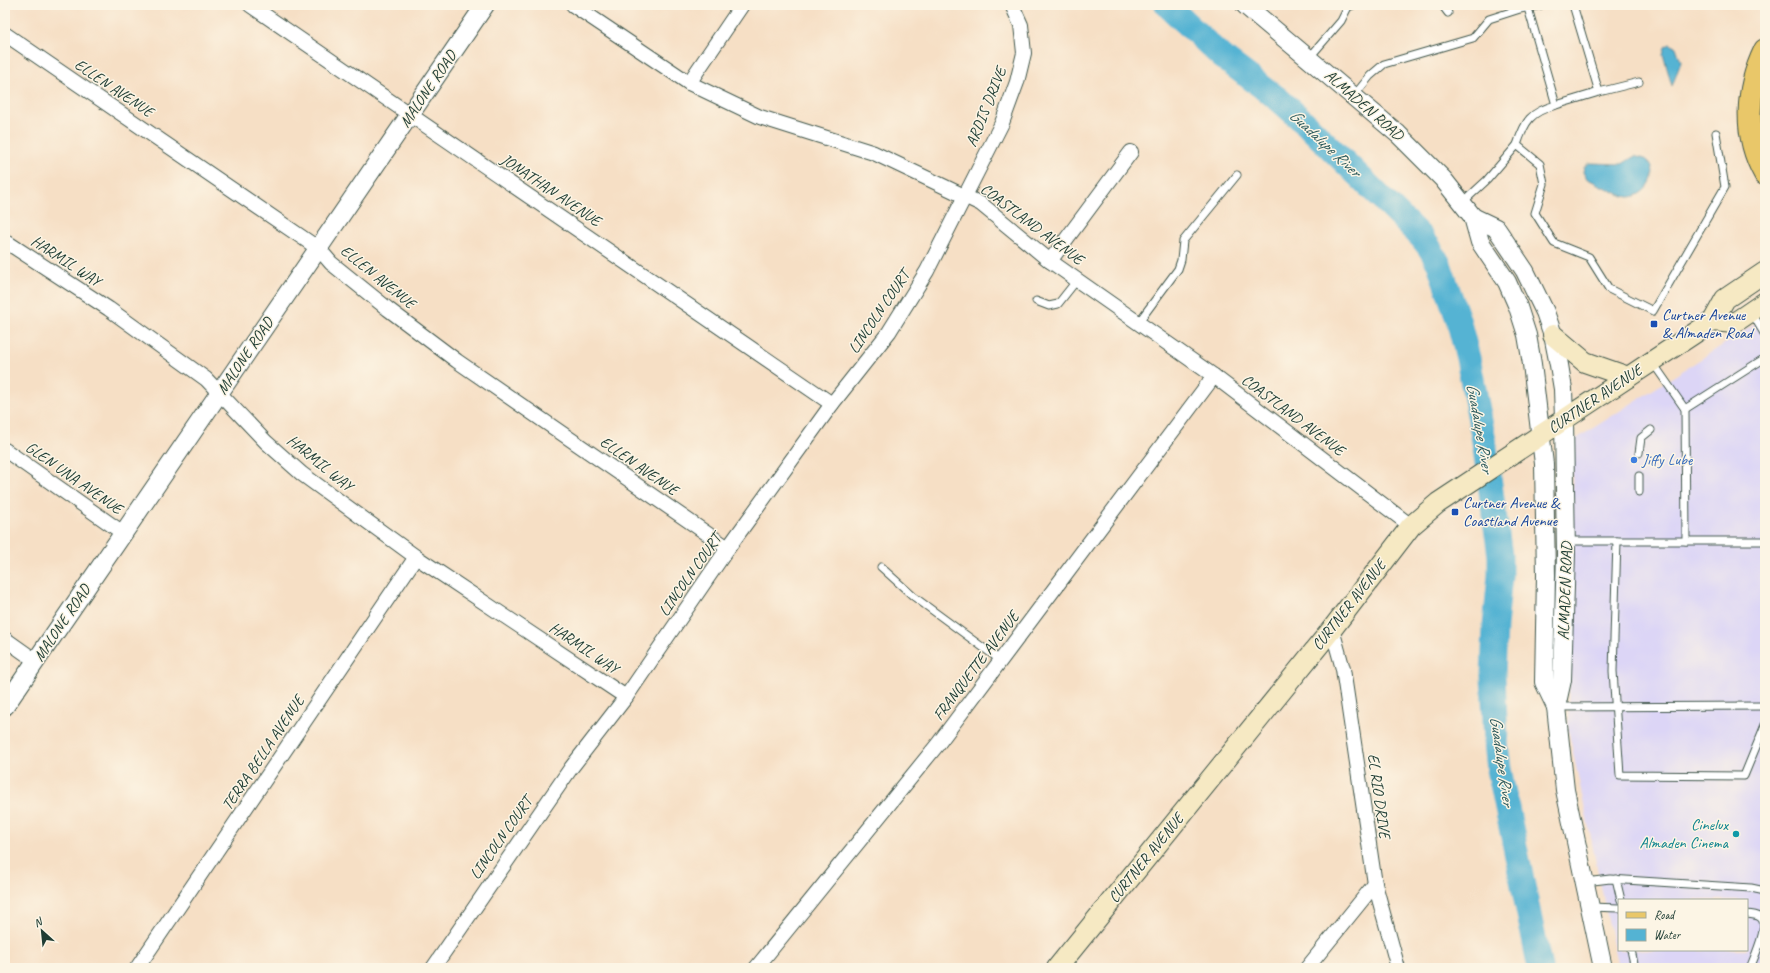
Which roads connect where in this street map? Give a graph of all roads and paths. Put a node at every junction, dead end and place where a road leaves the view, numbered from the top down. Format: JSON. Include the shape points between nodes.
{"nodes":[{"id":1,"x":250,"y":5,"type":"edge"},
{"id":2,"x":484,"y":5,"type":"edge"},
{"id":3,"x":573,"y":5,"type":"edge"},
{"id":4,"x":742,"y":5,"type":"edge"},
{"id":5,"x":1012,"y":5,"type":"edge"},
{"id":6,"x":1245,"y":5,"type":"edge"},
{"id":7,"x":1442,"y":5,"type":"edge"},
{"id":8,"x":1541,"y":5,"type":"edge"},
{"id":9,"x":1573,"y":5,"type":"edge"},
{"id":10,"x":1349,"y":6,"type":"edge"},
{"id":11,"x":1528,"y":8,"type":"junction"},
{"id":12,"x":1448,"y":13,"type":"dead end"},
{"id":13,"x":5,"y":34,"type":"edge"},
{"id":14,"x":1765,"y":50,"type":"edge"},
{"id":15,"x":1309,"y":58,"type":"junction"},
{"id":16,"x":1639,"y":82,"type":"dead end"},
{"id":17,"x":689,"y":83,"type":"junction"},
{"id":18,"x":1599,"y":92,"type":"junction"},
{"id":19,"x":1354,"y":96,"type":"junction"},
{"id":20,"x":1556,"y":105,"type":"junction"},
{"id":21,"x":411,"y":115,"type":"junction"},
{"id":22,"x":1716,"y":133,"type":"dead end"},
{"id":23,"x":1517,"y":145,"type":"junction"},
{"id":24,"x":1131,"y":152,"type":"dead end"},
{"id":25,"x":1765,"y":174,"type":"edge"},
{"id":26,"x":1237,"y":175,"type":"dead end"},
{"id":27,"x":965,"y":196,"type":"junction"},
{"id":28,"x":1467,"y":210,"type":"junction"},
{"id":29,"x":5,"y":241,"type":"edge"},
{"id":30,"x":319,"y":249,"type":"junction"},
{"id":31,"x":1050,"y":260,"type":"junction"},
{"id":32,"x":1765,"y":272,"type":"edge"},
{"id":33,"x":1077,"y":280,"type":"junction"},
{"id":34,"x":1036,"y":301,"type":"dead end"},
{"id":35,"x":1758,"y":307,"type":"edge"},
{"id":36,"x":1713,"y":321,"type":"junction"},
{"id":37,"x":1138,"y":323,"type":"junction"},
{"id":38,"x":1553,"y":335,"type":"junction"},
{"id":39,"x":1765,"y":335,"type":"edge"},
{"id":40,"x":1765,"y":358,"type":"edge"},
{"id":41,"x":1651,"y":361,"type":"junction"},
{"id":42,"x":1214,"y":376,"type":"junction"},
{"id":43,"x":1628,"y":377,"type":"junction"},
{"id":44,"x":220,"y":392,"type":"junction"},
{"id":45,"x":832,"y":404,"type":"junction"},
{"id":46,"x":1685,"y":409,"type":"junction"},
{"id":47,"x":1564,"y":419,"type":"junction"},
{"id":48,"x":1651,"y":430,"type":"dead end"},
{"id":49,"x":1541,"y":435,"type":"junction"},
{"id":50,"x":5,"y":450,"type":"edge"},
{"id":51,"x":1639,"y":453,"type":"dead end"},
{"id":52,"x":1639,"y":476,"type":"dead end"},
{"id":53,"x":1639,"y":492,"type":"dead end"},
{"id":54,"x":1411,"y":526,"type":"junction"},
{"id":55,"x":123,"y":533,"type":"junction"},
{"id":56,"x":1566,"y":541,"type":"junction"},
{"id":57,"x":1617,"y":541,"type":"junction"},
{"id":58,"x":1686,"y":541,"type":"junction"},
{"id":59,"x":1765,"y":541,"type":"edge"},
{"id":60,"x":728,"y":548,"type":"junction"},
{"id":61,"x":416,"y":557,"type":"junction"},
{"id":62,"x":881,"y":567,"type":"dead end"},
{"id":63,"x":1332,"y":628,"type":"junction"},
{"id":64,"x":5,"y":639,"type":"edge"},
{"id":65,"x":1000,"y":660,"type":"junction"},
{"id":66,"x":36,"y":661,"type":"junction"},
{"id":67,"x":626,"y":696,"type":"junction"},
{"id":68,"x":5,"y":706,"type":"edge"},
{"id":69,"x":1765,"y":706,"type":"edge"},
{"id":70,"x":1556,"y":707,"type":"junction"},
{"id":71,"x":1616,"y":708,"type":"junction"},
{"id":72,"x":1765,"y":726,"type":"edge"},
{"id":73,"x":1616,"y":879,"type":"junction"},
{"id":74,"x":1585,"y":882,"type":"junction"},
{"id":75,"x":1375,"y":884,"type":"junction"},
{"id":76,"x":1765,"y":891,"type":"edge"},
{"id":77,"x":1621,"y":899,"type":"edge"},
{"id":78,"x":1590,"y":907,"type":"junction"},
{"id":79,"x":1618,"y":908,"type":"edge"},
{"id":80,"x":1748,"y":914,"type":"edge"},
{"id":81,"x":1631,"y":951,"type":"edge"},
{"id":82,"x":137,"y":968,"type":"edge"},
{"id":83,"x":433,"y":968,"type":"edge"},
{"id":84,"x":756,"y":968,"type":"edge"},
{"id":85,"x":1058,"y":968,"type":"edge"},
{"id":86,"x":1307,"y":968,"type":"edge"},
{"id":87,"x":1398,"y":968,"type":"edge"},
{"id":88,"x":1603,"y":968,"type":"edge"},
{"id":89,"x":1635,"y":968,"type":"edge"},
{"id":90,"x":1750,"y":968,"type":"edge"}],
"edges":[{"from":1,"to":21,"type":"street","name":"JONATHAN AVENUE"},
{"from":2,"to":21,"type":"street","name":"MALONE ROAD"},
{"from":3,"to":17,"type":"street","name":"COASTLAND AVENUE"},
{"from":4,"to":17,"type":"street"},
{"from":5,"to":27,"type":"street","name":"ARDIS DRIVE","via":[[1021,25],[1024,53],[1018,82],[1002,123]]},
{"from":6,"to":15,"type":"street","name":"ALMADEN ROAD"},
{"from":7,"to":12,"type":"lane"},
{"from":8,"to":11,"type":"lane"},
{"from":9,"to":18,"type":"lane"},
{"from":10,"to":15,"type":"lane","via":[[1340,21]]},
{"from":11,"to":19,"type":"lane","via":[[1489,19],[1473,38],[1384,64]]},
{"from":11,"to":20,"type":"lane"},
{"from":13,"to":30,"type":"street","name":"ELLEN AVENUE"},
{"from":14,"to":25,"type":"main road","via":[[1753,78],[1749,106],[1752,138]]},
{"from":15,"to":19,"type":"street","name":"ALMADEN ROAD"},
{"from":16,"to":18,"type":"lane"},
{"from":17,"to":27,"type":"street","name":"COASTLAND AVENUE","via":[[760,117],[874,153]]},
{"from":18,"to":20,"type":"lane"},
{"from":19,"to":28,"type":"street","name":"ALMADEN ROAD","via":[[1431,167]]},
{"from":20,"to":23,"type":"lane","via":[[1533,114],[1526,122]]},
{"from":21,"to":30,"type":"street","name":"MALONE ROAD"},
{"from":21,"to":45,"type":"street","name":"JONATHAN AVENUE"},
{"from":22,"to":23,"type":"lane","via":[[1725,187],[1653,311],[1609,289],[1589,257],[1554,244],[1535,213],[1544,184],[1540,164]]},
{"from":23,"to":28,"type":"lane","via":[[1487,180]]},
{"from":24,"to":31,"type":"street"},
{"from":26,"to":37,"type":"lane","via":[[1183,241],[1178,269]]},
{"from":27,"to":31,"type":"street","name":"COASTLAND AVENUE","via":[[981,204]]},
{"from":27,"to":45,"type":"street","name":"LINCOLN COURT","via":[[927,271],[889,332]]},
{"from":28,"to":38,"type":"street","name":"ALMADEN ROAD","via":[[1496,228],[1514,254],[1536,292]]},
{"from":28,"to":49,"type":"street","name":"ALMADEN ROAD","via":[[1480,242],[1506,282],[1523,322]]},
{"from":29,"to":44,"type":"street","name":"HARMIL WAY","via":[[109,310],[206,379]]},
{"from":30,"to":44,"type":"street","name":"MALONE ROAD"},
{"from":30,"to":60,"type":"street","name":"ELLEN AVENUE","via":[[331,263],[457,361]]},
{"from":31,"to":33,"type":"street","name":"COASTLAND AVENUE"},
{"from":32,"to":36,"type":"main road","name":"CURTNER AVENUE","via":[[1725,299]]},
{"from":33,"to":34,"type":"lane","via":[[1058,304],[1049,306]]},
{"from":33,"to":37,"type":"street","name":"COASTLAND AVENUE"},
{"from":35,"to":36,"type":"main road","via":[[1734,323]]},
{"from":35,"to":39,"type":"lane"},
{"from":36,"to":41,"type":"main road","name":"CURTNER AVENUE"},
{"from":37,"to":42,"type":"street","name":"COASTLAND AVENUE"},
{"from":38,"to":43,"type":"main road","via":[[1585,362]]},
{"from":38,"to":47,"type":"street","name":"ALMADEN ROAD","via":[[1563,389]]},
{"from":40,"to":46,"type":"lane"},
{"from":41,"to":43,"type":"main road","name":"CURTNER AVENUE"},
{"from":41,"to":46,"type":"lane"},
{"from":42,"to":54,"type":"street","name":"COASTLAND AVENUE"},
{"from":42,"to":65,"type":"street","name":"FRANQUETTE AVENUE"},
{"from":43,"to":47,"type":"main road","name":"CURTNER AVENUE"},
{"from":44,"to":55,"type":"street","name":"MALONE ROAD"},
{"from":44,"to":61,"type":"street","name":"HARMIL WAY","via":[[266,442],[302,474]]},
{"from":45,"to":60,"type":"street","name":"LINCOLN COURT"},
{"from":46,"to":58,"type":"lane"},
{"from":47,"to":49,"type":"main road","name":"CURTNER AVENUE"},
{"from":47,"to":56,"type":"street","name":"ALMADEN ROAD"},
{"from":48,"to":51,"type":"lane","via":[[1641,438]]},
{"from":49,"to":54,"type":"main road","name":"CURTNER AVENUE","via":[[1438,503]]},
{"from":49,"to":70,"type":"street","name":"ALMADEN ROAD","via":[[1545,484],[1544,682]]},
{"from":50,"to":55,"type":"street","name":"GLEN UNA AVENUE"},
{"from":52,"to":53,"type":"lane"},
{"from":54,"to":63,"type":"main road","name":"CURTNER AVENUE"},
{"from":55,"to":66,"type":"street","name":"MALONE ROAD"},
{"from":56,"to":57,"type":"lane"},
{"from":56,"to":70,"type":"street","name":"ALMADEN ROAD","via":[[1562,680]]},
{"from":57,"to":58,"type":"lane"},
{"from":57,"to":71,"type":"lane","via":[[1613,671]]},
{"from":58,"to":59,"type":"lane"},
{"from":60,"to":67,"type":"street","name":"LINCOLN COURT"},
{"from":61,"to":67,"type":"street","name":"HARMIL WAY"},
{"from":61,"to":82,"type":"street","name":"TERRA BELLA AVENUE"},
{"from":62,"to":65,"type":"lane","via":[[913,596]]},
{"from":63,"to":75,"type":"street","name":"EL RIO DRIVE","via":[[1343,669]]},
{"from":63,"to":85,"type":"main road","name":"CURTNER AVENUE"},
{"from":64,"to":66,"type":"street"},
{"from":65,"to":84,"type":"street","name":"FRANQUETTE AVENUE","via":[[938,744]]},
{"from":66,"to":68,"type":"street","name":"MALONE ROAD"},
{"from":67,"to":83,"type":"street","name":"LINCOLN COURT","via":[[571,768]]},
{"from":69,"to":71,"type":"lane"},
{"from":70,"to":71,"type":"lane"},
{"from":70,"to":74,"type":"street","name":"ALMADEN ROAD","via":[[1565,790]]},
{"from":71,"to":72,"type":"lane","via":[[1620,775],[1744,776]]},
{"from":73,"to":74,"type":"lane"},
{"from":73,"to":76,"type":"lane"},
{"from":73,"to":77,"type":"lane"},
{"from":74,"to":78,"type":"street","name":"ALMADEN ROAD"},
{"from":75,"to":86,"type":"street"},
{"from":75,"to":87,"type":"street","name":"EL RIO DRIVE"},
{"from":78,"to":79,"type":"lane"},
{"from":78,"to":88,"type":"street","name":"ALMADEN ROAD"},
{"from":80,"to":90,"type":"lane","via":[[1757,915],[1762,919],[1764,929]]},
{"from":81,"to":89,"type":"lane"}]}
